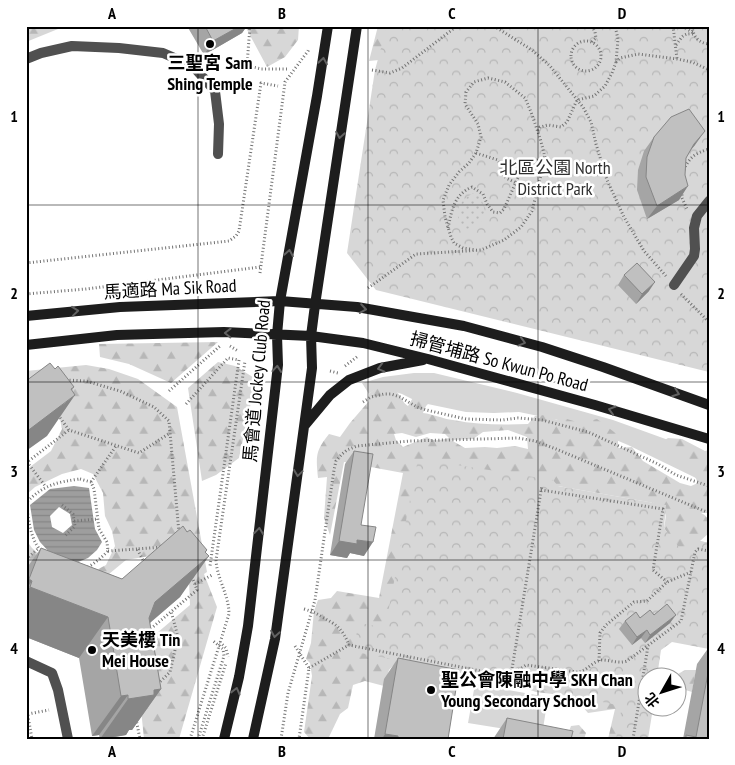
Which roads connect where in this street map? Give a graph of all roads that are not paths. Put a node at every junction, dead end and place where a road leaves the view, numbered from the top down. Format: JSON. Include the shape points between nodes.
{"nodes":[{"id":1,"x":328,"y":26,"type":"edge"},
{"id":2,"x":357,"y":26,"type":"edge"},
{"id":3,"x":26,"y":59,"type":"edge"},
{"id":4,"x":218,"y":154,"type":"dead end"},
{"id":5,"x":709,"y":201,"type":"edge"},
{"id":6,"x":674,"y":285,"type":"road end"},
{"id":7,"x":280,"y":301,"type":"junction"},
{"id":8,"x":314,"y":304,"type":"junction"},
{"id":9,"x":26,"y":316,"type":"edge"},
{"id":10,"x":277,"y":335,"type":"junction"},
{"id":11,"x":311,"y":336,"type":"junction"},
{"id":12,"x":26,"y":345,"type":"edge"},
{"id":13,"x":428,"y":360,"type":"junction"},
{"id":14,"x":709,"y":405,"type":"edge"},
{"id":15,"x":305,"y":425,"type":"junction"},
{"id":16,"x":709,"y":439,"type":"edge"},
{"id":17,"x":26,"y":661,"type":"edge"},
{"id":18,"x":68,"y":739,"type":"edge"},
{"id":19,"x":224,"y":739,"type":"edge"},
{"id":20,"x":253,"y":739,"type":"edge"}],
"edges":[{"from":7,"to":1,"type":"main road","name":"馬會道 Jockey Club Road","one_way":true},
{"from":2,"to":8,"type":"main road","one_way":true},
{"from":3,"to":4,"type":"street","via":[[82,46],[163,53],[189,64],[215,91]]},
{"from":5,"to":6,"type":"street","via":[[697,216],[694,256]]},
{"from":7,"to":8,"type":"main road","name":"馬適路 Ma Sik Road"},
{"from":9,"to":7,"type":"main road","name":"馬適路 Ma Sik Road","one_way":true,"via":[[120,307]]},
{"from":7,"to":10,"type":"main road","name":"馬會道 Jockey Club Road"},
{"from":8,"to":11,"type":"main road"},
{"from":8,"to":14,"type":"main road","name":"掃管埔路 So Kwun Po Road","one_way":true,"via":[[357,307],[464,326],[542,347]]},
{"from":10,"to":11,"type":"main road","name":"掃管埔路 So Kwun Po Road"},
{"from":10,"to":12,"type":"main road","one_way":true,"via":[[224,332],[117,335]]},
{"from":19,"to":10,"type":"main road","name":"馬會道 Jockey Club Road","one_way":true,"via":[[248,626],[278,365]]},
{"from":11,"to":13,"type":"main road","name":"掃管埔路 So Kwun Po Road","via":[[363,343]]},
{"from":11,"to":15,"type":"main road","via":[[312,368]]},
{"from":13,"to":15,"type":"main road","one_way":true,"via":[[380,368],[348,380],[330,395]]},
{"from":16,"to":13,"type":"main road","name":"掃管埔路 So Kwun Po Road","one_way":true},
{"from":15,"to":20,"type":"main road","one_way":true,"via":[[275,639]]},
{"from":17,"to":18,"type":"street","via":[[52,672]]}]}
